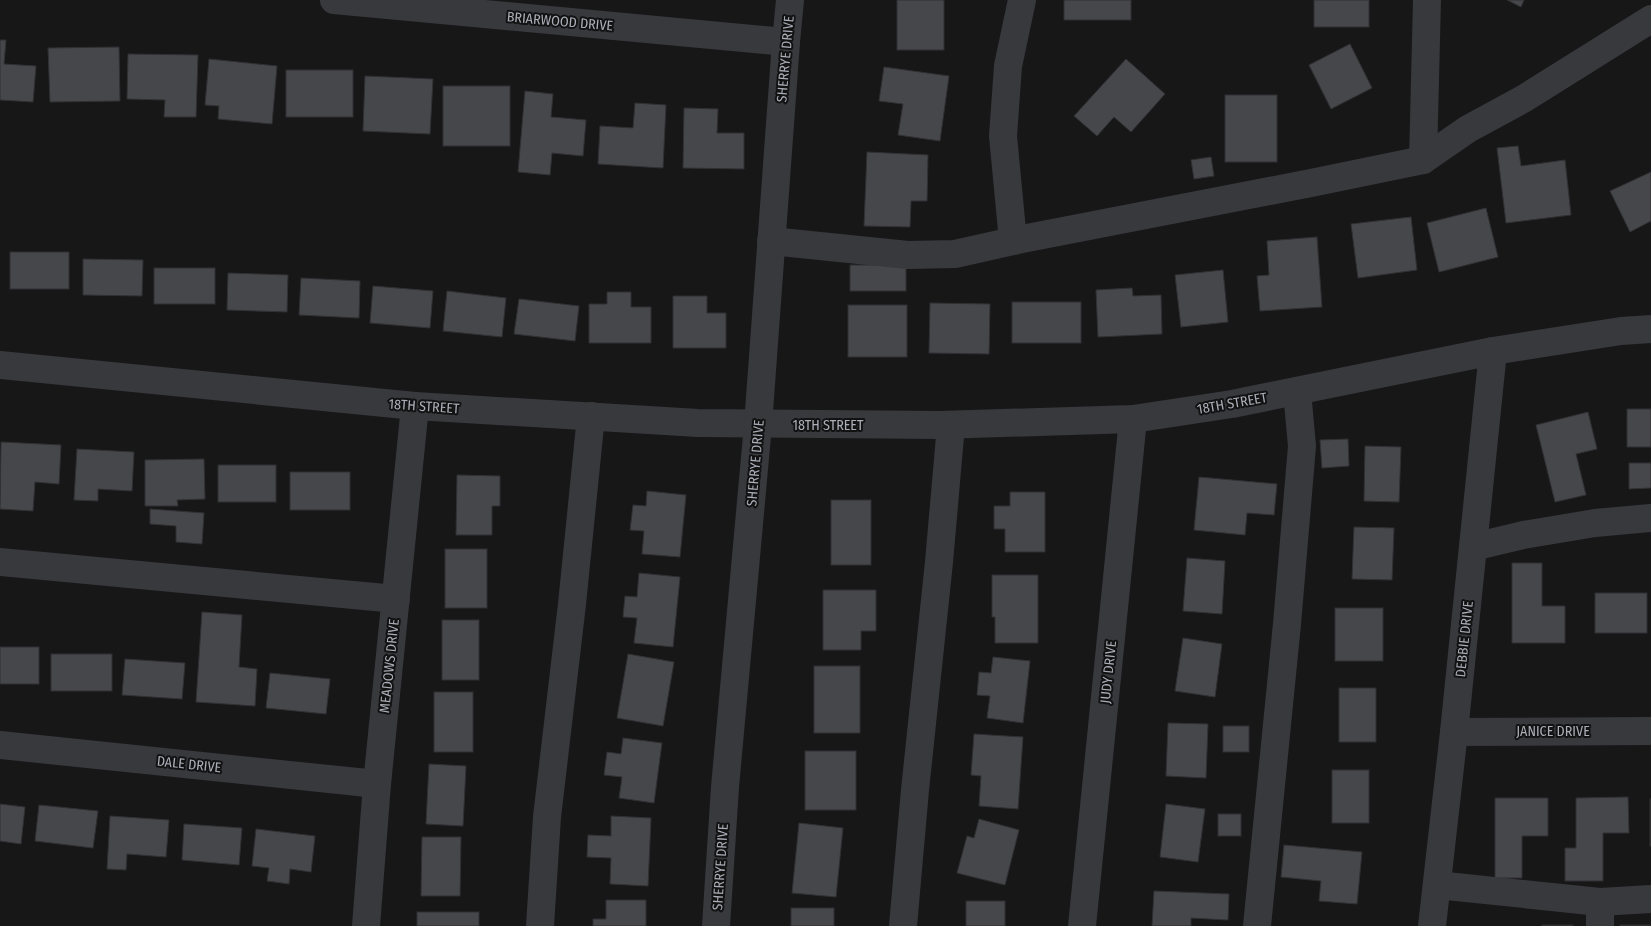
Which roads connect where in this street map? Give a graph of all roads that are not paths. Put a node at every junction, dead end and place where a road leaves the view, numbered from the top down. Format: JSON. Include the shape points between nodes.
{"nodes":[{"id":1,"x":334,"y":0,"type":"edge"},
{"id":2,"x":790,"y":0,"type":"edge"},
{"id":3,"x":1022,"y":0,"type":"edge"},
{"id":4,"x":1427,"y":0,"type":"edge"},
{"id":5,"x":1651,"y":19,"type":"edge"},
{"id":6,"x":786,"y":42,"type":"junction"},
{"id":7,"x":1423,"y":160,"type":"junction"},
{"id":8,"x":772,"y":241,"type":"junction"},
{"id":9,"x":1012,"y":241,"type":"junction"},
{"id":10,"x":1651,"y":328,"type":"edge"},
{"id":11,"x":1493,"y":351,"type":"junction"},
{"id":12,"x":0,"y":365,"type":"edge"},
{"id":13,"x":1296,"y":391,"type":"junction"},
{"id":14,"x":415,"y":406,"type":"junction"},
{"id":15,"x":592,"y":416,"type":"junction"},
{"id":16,"x":1133,"y":419,"type":"junction"},
{"id":17,"x":758,"y":425,"type":"junction"},
{"id":18,"x":951,"y":425,"type":"junction"},
{"id":19,"x":1651,"y":518,"type":"edge"},
{"id":20,"x":1473,"y":547,"type":"junction"},
{"id":21,"x":0,"y":562,"type":"edge"},
{"id":22,"x":396,"y":599,"type":"junction"},
{"id":23,"x":1651,"y":731,"type":"edge"},
{"id":24,"x":1454,"y":732,"type":"junction"},
{"id":25,"x":0,"y":745,"type":"edge"},
{"id":26,"x":377,"y":784,"type":"junction"},
{"id":27,"x":1437,"y":885,"type":"junction"},
{"id":28,"x":1651,"y":899,"type":"edge"},
{"id":29,"x":1600,"y":914,"type":"edge"},
{"id":30,"x":366,"y":926,"type":"edge"},
{"id":31,"x":540,"y":926,"type":"edge"},
{"id":32,"x":716,"y":926,"type":"edge"},
{"id":33,"x":903,"y":926,"type":"edge"},
{"id":34,"x":1082,"y":926,"type":"edge"},
{"id":35,"x":1258,"y":926,"type":"edge"},
{"id":36,"x":1432,"y":926,"type":"edge"}],
"edges":[{"from":1,"to":6,"type":"street","name":"BRIARWOOD DRIVE"},
{"from":2,"to":6,"type":"street","name":"SHERRYE DRIVE"},
{"from":3,"to":9,"type":"street","via":[[1008,66],[1003,136]]},
{"from":4,"to":7,"type":"street"},
{"from":5,"to":7,"type":"street","via":[[1525,98],[1468,129]]},
{"from":6,"to":8,"type":"street","name":"SHERRYE DRIVE"},
{"from":7,"to":9,"type":"street"},
{"from":8,"to":9,"type":"street","via":[[908,254],[956,254]]},
{"from":8,"to":17,"type":"street","name":"SHERRYE DRIVE"},
{"from":10,"to":11,"type":"street","name":"18TH STREET"},
{"from":11,"to":13,"type":"street","name":"18TH STREET"},
{"from":11,"to":20,"type":"street","name":"DEBBIE DRIVE"},
{"from":12,"to":14,"type":"street","name":"18TH STREET"},
{"from":13,"to":16,"type":"street","name":"18TH STREET"},
{"from":13,"to":35,"type":"street","via":[[1302,446]]},
{"from":14,"to":15,"type":"street","name":"18TH STREET"},
{"from":14,"to":22,"type":"street","name":"MEADOWS DRIVE"},
{"from":15,"to":17,"type":"street","name":"18TH STREET"},
{"from":15,"to":31,"type":"street","via":[[547,817]]},
{"from":16,"to":18,"type":"street","name":"18TH STREET"},
{"from":16,"to":34,"type":"street","name":"JUDY DRIVE"},
{"from":17,"to":18,"type":"street","name":"18TH STREET"},
{"from":17,"to":32,"type":"street","name":"SHERRYE DRIVE","via":[[725,787]]},
{"from":18,"to":33,"type":"street"},
{"from":19,"to":20,"type":"street","via":[[1595,523]]},
{"from":20,"to":24,"type":"street","name":"DEBBIE DRIVE"},
{"from":21,"to":22,"type":"street"},
{"from":22,"to":26,"type":"street","name":"MEADOWS DRIVE"},
{"from":23,"to":24,"type":"street","name":"JANICE DRIVE"},
{"from":24,"to":27,"type":"street","name":"DEBBIE DRIVE"},
{"from":25,"to":26,"type":"street","name":"DALE DRIVE"},
{"from":26,"to":30,"type":"street","name":"MEADOWS DRIVE"},
{"from":27,"to":29,"type":"street"},
{"from":27,"to":36,"type":"street","name":"DEBBIE DRIVE"},
{"from":28,"to":29,"type":"street"}]}
